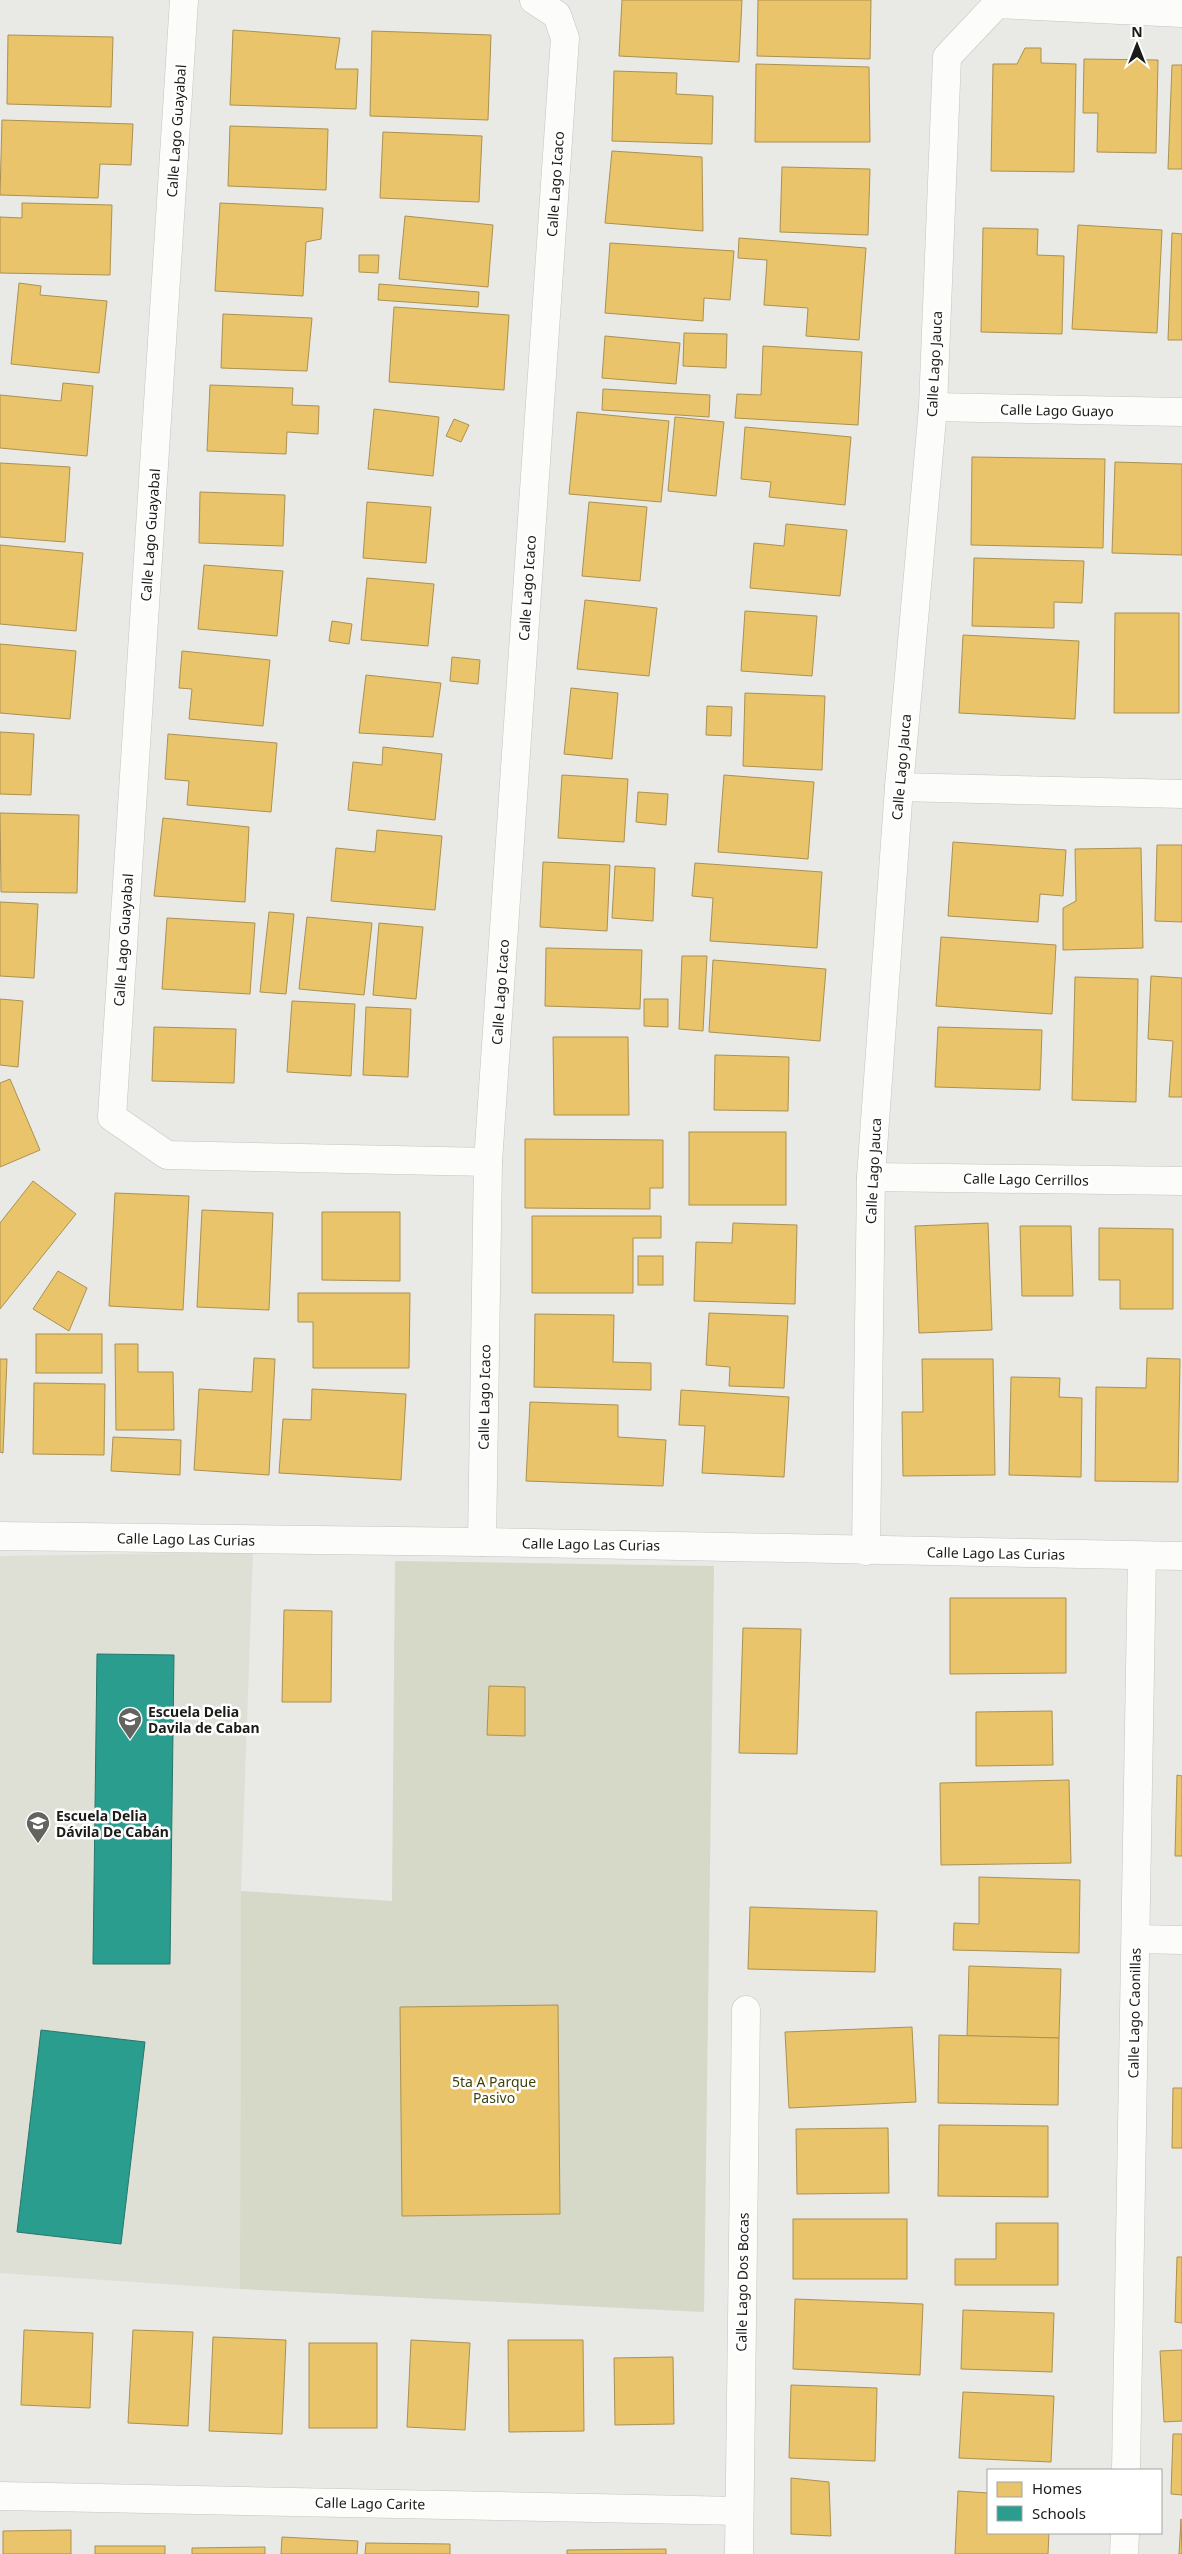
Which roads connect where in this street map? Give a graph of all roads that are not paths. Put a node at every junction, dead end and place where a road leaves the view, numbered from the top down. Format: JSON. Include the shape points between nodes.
{"nodes":[{"id":1,"x":184,"y":0,"type":"edge"},
{"id":2,"x":534,"y":0,"type":"edge"},
{"id":3,"x":1182,"y":13,"type":"edge"},
{"id":4,"x":933,"y":407,"type":"junction"},
{"id":5,"x":1182,"y":412,"type":"edge"},
{"id":6,"x":899,"y":787,"type":"junction"},
{"id":7,"x":1182,"y":794,"type":"edge"},
{"id":8,"x":488,"y":1162,"type":"junction"},
{"id":9,"x":870,"y":1177,"type":"junction"},
{"id":10,"x":1182,"y":1180,"type":"edge"},
{"id":11,"x":0,"y":1536,"type":"edge"},
{"id":12,"x":482,"y":1542,"type":"junction"},
{"id":13,"x":866,"y":1551,"type":"junction"},
{"id":14,"x":1142,"y":1556,"type":"junction"},
{"id":15,"x":1182,"y":1556,"type":"edge"},
{"id":16,"x":1136,"y":1939,"type":"junction"},
{"id":17,"x":1182,"y":1940,"type":"edge"},
{"id":18,"x":746,"y":2010,"type":"dead end"},
{"id":19,"x":1126,"y":2469,"type":"edge"},
{"id":20,"x":0,"y":2496,"type":"edge"},
{"id":21,"x":739,"y":2511,"type":"junction"},
{"id":22,"x":1125,"y":2534,"type":"edge"},
{"id":23,"x":739,"y":2554,"type":"edge"},
{"id":24,"x":1124,"y":2554,"type":"edge"}],
"edges":[{"from":1,"to":8,"type":"street","name":"Calle Lago Guayabal","via":[[112,1118],[167,1155]]},
{"from":2,"to":8,"type":"street","name":"Calle Lago Icaco","via":[[557,15],[565,38]]},
{"from":3,"to":4,"type":"street","name":"Calle Lago Jauca","via":[[997,4],[947,57]]},
{"from":4,"to":5,"type":"street","name":"Calle Lago Guayo"},
{"from":4,"to":6,"type":"street","name":"Calle Lago Jauca"},
{"from":6,"to":7,"type":"street"},
{"from":6,"to":9,"type":"street","name":"Calle Lago Jauca"},
{"from":8,"to":12,"type":"street","name":"Calle Lago Icaco"},
{"from":9,"to":10,"type":"street","name":"Calle Lago Cerrillos"},
{"from":9,"to":13,"type":"street","name":"Calle Lago Jauca"},
{"from":11,"to":12,"type":"street","name":"Calle Lago Las Curias"},
{"from":12,"to":13,"type":"street","name":"Calle Lago Las Curias"},
{"from":13,"to":14,"type":"street","name":"Calle Lago Las Curias"},
{"from":14,"to":15,"type":"street","name":"Calle Lago Las Curias"},
{"from":14,"to":16,"type":"street","name":"Calle Lago Caonillas"},
{"from":16,"to":17,"type":"street"},
{"from":16,"to":19,"type":"street","name":"Calle Lago Caonillas"},
{"from":18,"to":21,"type":"street","name":"Calle Lago Dos Bocas"},
{"from":20,"to":21,"type":"street","name":"Calle Lago Carite"},
{"from":21,"to":23,"type":"street","name":"Calle Lago Dos Bocas"},
{"from":22,"to":24,"type":"street"}]}
